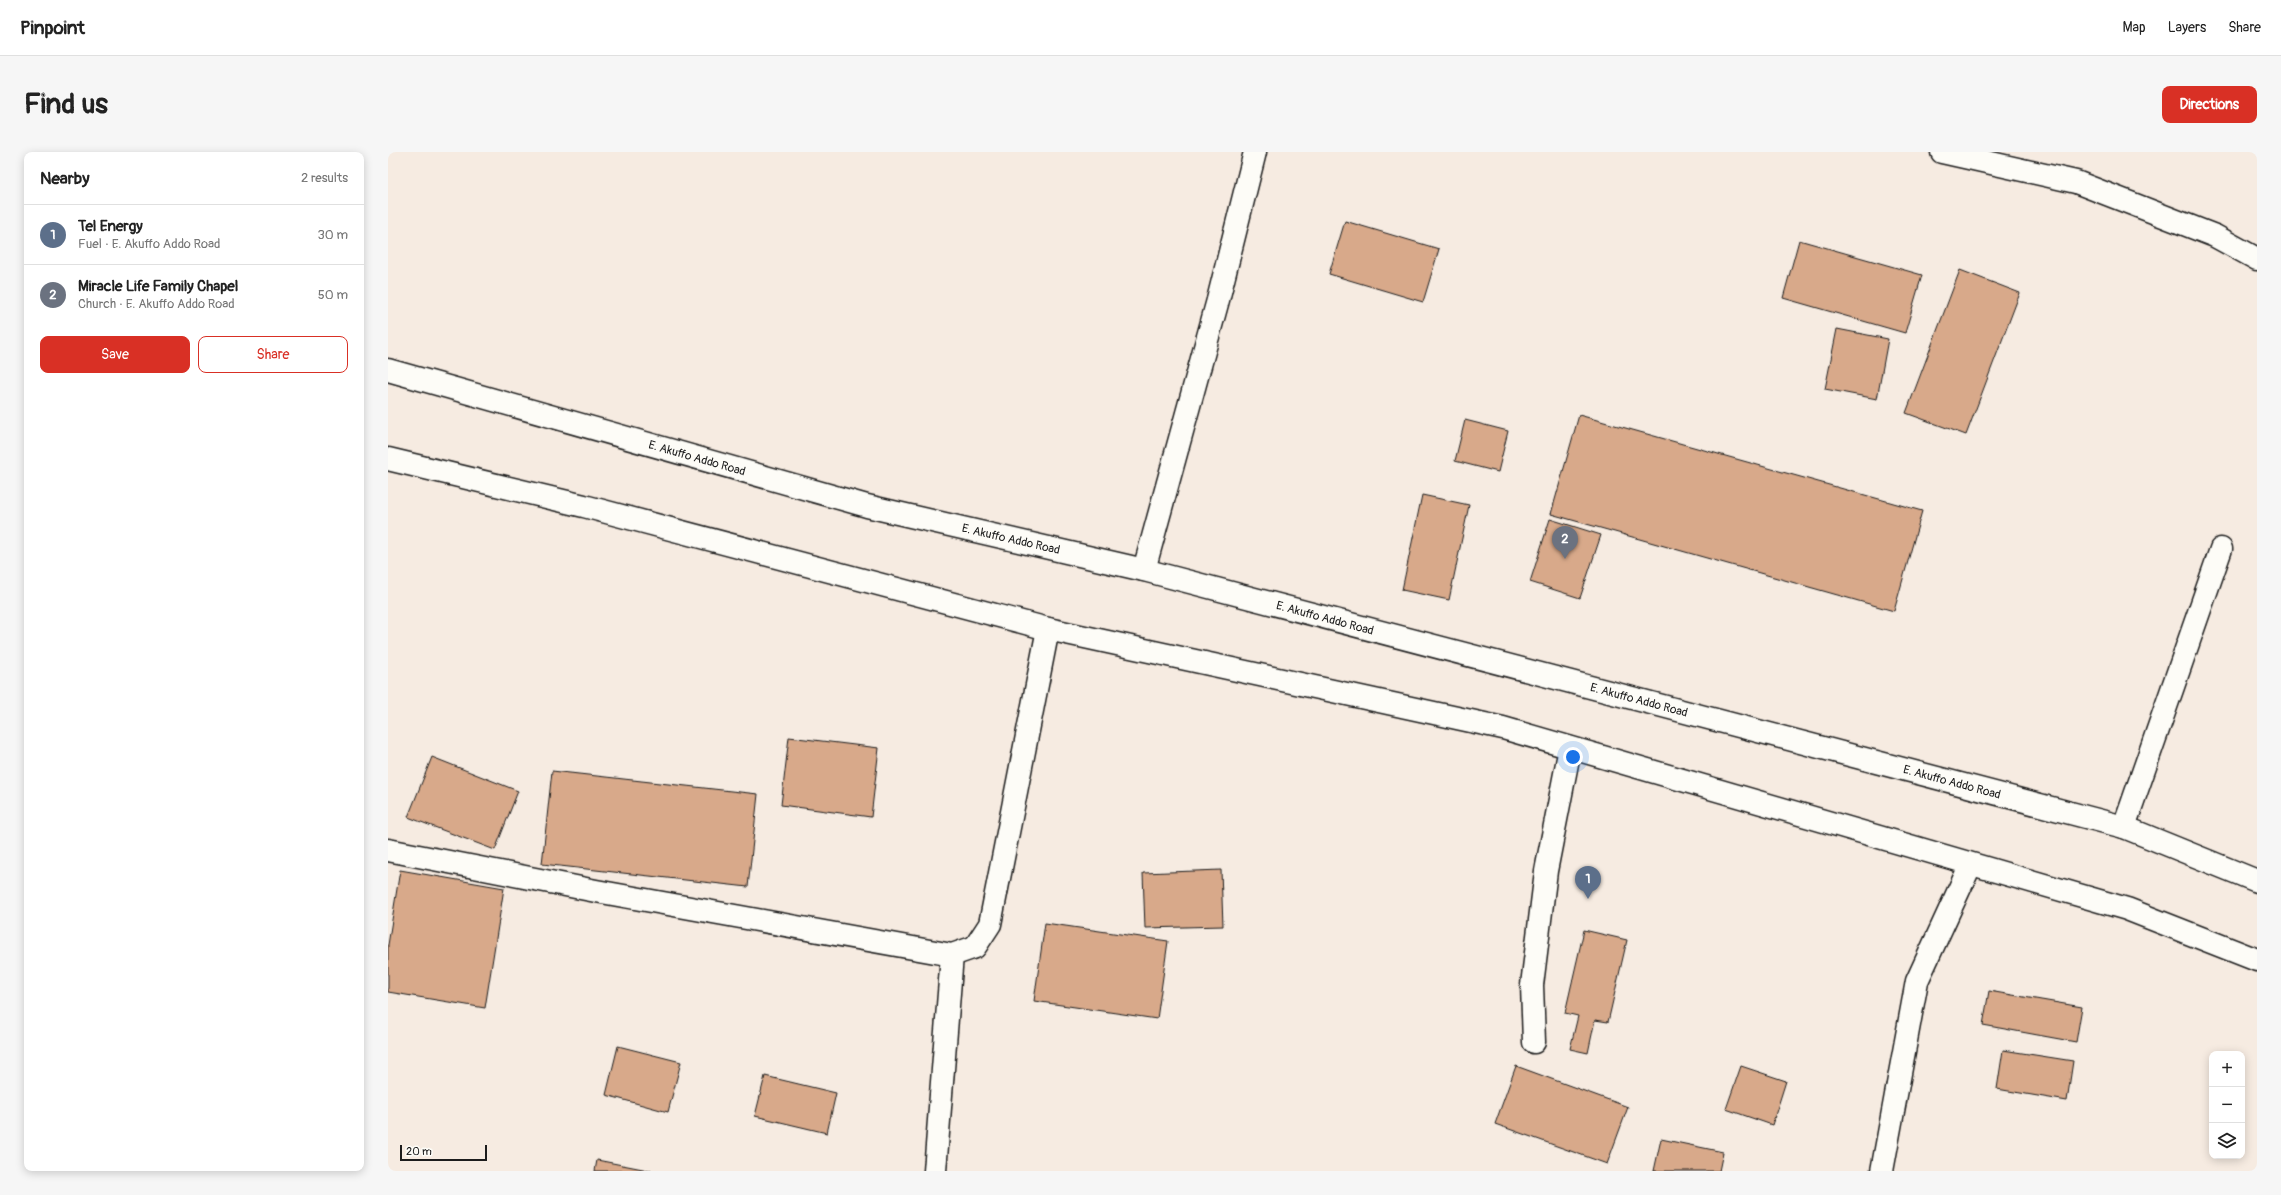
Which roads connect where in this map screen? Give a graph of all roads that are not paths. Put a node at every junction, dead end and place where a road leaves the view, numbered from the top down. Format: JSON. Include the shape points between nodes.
{"nodes":[{"id":1,"x":1255,"y":152,"type":"edge"},
{"id":2,"x":1942,"y":152,"type":"edge"},
{"id":3,"x":2257,"y":259,"type":"edge"},
{"id":4,"x":388,"y":370,"type":"edge"},
{"id":5,"x":388,"y":459,"type":"edge"},
{"id":6,"x":2221,"y":548,"type":"dead end"},
{"id":7,"x":1144,"y":570,"type":"junction"},
{"id":8,"x":1048,"y":629,"type":"junction"},
{"id":9,"x":1570,"y":748,"type":"junction"},
{"id":10,"x":2124,"y":827,"type":"junction"},
{"id":11,"x":388,"y":850,"type":"edge"},
{"id":12,"x":1970,"y":866,"type":"junction"},
{"id":13,"x":2257,"y":881,"type":"edge"},
{"id":14,"x":952,"y":955,"type":"junction"},
{"id":15,"x":2257,"y":960,"type":"edge"},
{"id":16,"x":1534,"y":1042,"type":"dead end"},
{"id":17,"x":936,"y":1171,"type":"edge"},
{"id":18,"x":1882,"y":1171,"type":"edge"}],
"edges":[{"from":1,"to":7,"type":"main road","via":[[1218,300]]},
{"from":2,"to":3,"type":"main road","via":[[2076,182],[2216,236]]},
{"from":4,"to":7,"type":"main road","name":"E. Akuffo Addo Road","via":[[866,506]]},
{"from":5,"to":8,"type":"main road","via":[[584,506]]},
{"from":6,"to":10,"type":"main road"},
{"from":7,"to":10,"type":"main road","name":"E. Akuffo Addo Road"},
{"from":8,"to":9,"type":"main road","via":[[1503,728]]},
{"from":8,"to":14,"type":"main road","via":[[990,924],[975,947]]},
{"from":9,"to":12,"type":"main road"},
{"from":9,"to":16,"type":"main road","via":[[1546,872],[1532,985]]},
{"from":10,"to":13,"type":"main road","name":"E. Akuffo Addo Road"},
{"from":11,"to":14,"type":"main road","via":[[596,891]]},
{"from":12,"to":15,"type":"main road","via":[[2127,909]]},
{"from":12,"to":18,"type":"main road","via":[[1917,981]]},
{"from":14,"to":17,"type":"main road"}]}
